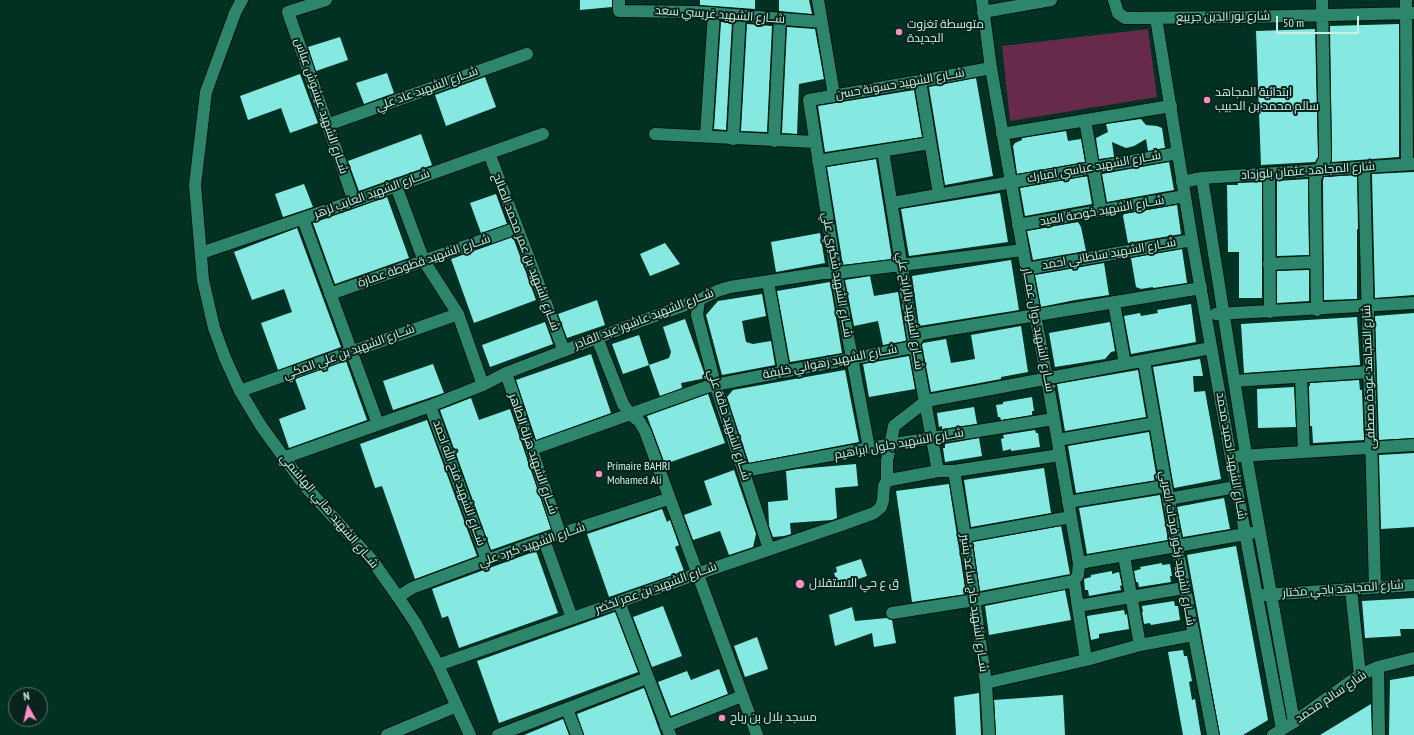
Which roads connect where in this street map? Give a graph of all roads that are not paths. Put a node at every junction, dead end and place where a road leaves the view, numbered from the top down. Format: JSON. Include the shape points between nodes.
{"nodes":[{"id":1,"x":242,"y":0,"type":"edge"},
{"id":2,"x":326,"y":0,"type":"edge"},
{"id":3,"x":818,"y":0,"type":"edge"},
{"id":4,"x":1051,"y":0,"type":"edge"},
{"id":5,"x":1114,"y":0,"type":"edge"},
{"id":6,"x":1322,"y":0,"type":"edge"},
{"id":7,"x":1406,"y":0,"type":"edge"},
{"id":8,"x":619,"y":5,"type":"edge"},
{"id":9,"x":697,"y":6,"type":"edge"},
{"id":10,"x":982,"y":6,"type":"edge"},
{"id":11,"x":714,"y":13,"type":"junction"},
{"id":12,"x":1410,"y":13,"type":"edge"},
{"id":13,"x":740,"y":15,"type":"junction"},
{"id":14,"x":1323,"y":16,"type":"junction"},
{"id":15,"x":1156,"y":18,"type":"junction"},
{"id":16,"x":780,"y":19,"type":"junction"},
{"id":17,"x":822,"y":22,"type":"junction"},
{"id":18,"x":527,"y":54,"type":"dead end"},
{"id":19,"x":991,"y":68,"type":"junction"},
{"id":20,"x":920,"y":82,"type":"junction"},
{"id":21,"x":834,"y":95,"type":"junction"},
{"id":22,"x":809,"y":100,"type":"joint"},
{"id":23,"x":1171,"y":106,"type":"junction"},
{"id":24,"x":1085,"y":120,"type":"junction"},
{"id":25,"x":328,"y":125,"type":"junction"},
{"id":26,"x":543,"y":134,"type":"dead end"},
{"id":27,"x":655,"y":134,"type":"dead end"},
{"id":28,"x":1002,"y":134,"type":"junction"},
{"id":29,"x":706,"y":136,"type":"junction"},
{"id":30,"x":733,"y":139,"type":"junction"},
{"id":31,"x":774,"y":141,"type":"junction"},
{"id":32,"x":815,"y":142,"type":"junction"},
{"id":33,"x":930,"y":143,"type":"junction"},
{"id":34,"x":883,"y":151,"type":"junction"},
{"id":35,"x":489,"y":153,"type":"junction"},
{"id":36,"x":1178,"y":153,"type":"junction"},
{"id":37,"x":818,"y":161,"type":"junction"},
{"id":38,"x":1410,"y":164,"type":"edge"},
{"id":39,"x":1093,"y":166,"type":"junction"},
{"id":40,"x":1364,"y":167,"type":"junction"},
{"id":41,"x":1320,"y":170,"type":"junction"},
{"id":42,"x":1269,"y":173,"type":"junction"},
{"id":43,"x":1202,"y":178,"type":"junction"},
{"id":44,"x":1011,"y":181,"type":"junction"},
{"id":45,"x":1182,"y":182,"type":"junction"},
{"id":46,"x":396,"y":186,"type":"junction"},
{"id":47,"x":939,"y":194,"type":"junction"},
{"id":48,"x":1185,"y":196,"type":"junction"},
{"id":49,"x":354,"y":201,"type":"junction"},
{"id":50,"x":892,"y":203,"type":"junction"},
{"id":51,"x":1101,"y":211,"type":"junction"},
{"id":52,"x":303,"y":219,"type":"junction"},
{"id":53,"x":1018,"y":225,"type":"junction"},
{"id":54,"x":517,"y":228,"type":"junction"},
{"id":55,"x":1192,"y":240,"type":"junction"},
{"id":56,"x":1023,"y":250,"type":"junction"},
{"id":57,"x":201,"y":253,"type":"junction"},
{"id":58,"x":424,"y":260,"type":"junction"},
{"id":59,"x":1316,"y":262,"type":"junction"},
{"id":60,"x":1269,"y":264,"type":"junction"},
{"id":61,"x":902,"y":265,"type":"junction"},
{"id":62,"x":1026,"y":269,"type":"junction"},
{"id":63,"x":836,"y":274,"type":"junction"},
{"id":64,"x":768,"y":282,"type":"junction"},
{"id":65,"x":1201,"y":288,"type":"junction"},
{"id":66,"x":330,"y":294,"type":"junction"},
{"id":67,"x":699,"y":300,"type":"junction"},
{"id":68,"x":1114,"y":303,"type":"junction"},
{"id":69,"x":1414,"y":303,"type":"edge"},
{"id":70,"x":1366,"y":307,"type":"junction"},
{"id":71,"x":1317,"y":310,"type":"junction"},
{"id":72,"x":1270,"y":312,"type":"junction"},
{"id":73,"x":458,"y":314,"type":"junction"},
{"id":74,"x":1223,"y":314,"type":"junction"},
{"id":75,"x":1206,"y":315,"type":"junction"},
{"id":76,"x":1035,"y":316,"type":"junction"},
{"id":77,"x":597,"y":338,"type":"junction"},
{"id":78,"x":914,"y":343,"type":"junction"},
{"id":79,"x":1211,"y":348,"type":"junction"},
{"id":80,"x":564,"y":351,"type":"junction"},
{"id":81,"x":351,"y":352,"type":"junction"},
{"id":82,"x":852,"y":358,"type":"junction"},
{"id":83,"x":1144,"y":361,"type":"junction"},
{"id":84,"x":1125,"y":364,"type":"junction"},
{"id":85,"x":784,"y":371,"type":"junction"},
{"id":86,"x":1368,"y":372,"type":"junction"},
{"id":87,"x":506,"y":374,"type":"junction"},
{"id":88,"x":1301,"y":376,"type":"junction"},
{"id":89,"x":1047,"y":379,"type":"junction"},
{"id":90,"x":1234,"y":381,"type":"junction"},
{"id":91,"x":715,"y":384,"type":"junction"},
{"id":92,"x":483,"y":385,"type":"junction"},
{"id":93,"x":240,"y":391,"type":"junction"},
{"id":94,"x":926,"y":401,"type":"junction"},
{"id":95,"x":430,"y":406,"type":"junction"},
{"id":96,"x":630,"y":414,"type":"junction"},
{"id":97,"x":1054,"y":419,"type":"junction"},
{"id":98,"x":1155,"y":423,"type":"junction"},
{"id":99,"x":378,"y":424,"type":"junction"},
{"id":100,"x":932,"y":438,"type":"junction"},
{"id":101,"x":1058,"y":440,"type":"junction"},
{"id":102,"x":890,"y":445,"type":"junction"},
{"id":103,"x":1414,"y":445,"type":"edge"},
{"id":104,"x":869,"y":448,"type":"junction"},
{"id":105,"x":1371,"y":448,"type":"junction"},
{"id":106,"x":532,"y":449,"type":"junction"},
{"id":107,"x":1304,"y":452,"type":"junction"},
{"id":108,"x":1060,"y":455,"type":"junction"},
{"id":109,"x":1246,"y":455,"type":"junction"},
{"id":110,"x":283,"y":458,"type":"junction"},
{"id":111,"x":1231,"y":458,"type":"junction"},
{"id":112,"x":744,"y":471,"type":"junction"},
{"id":113,"x":938,"y":471,"type":"junction"},
{"id":114,"x":954,"y":471,"type":"junction"},
{"id":115,"x":887,"y":481,"type":"junction"},
{"id":116,"x":1166,"y":486,"type":"junction"},
{"id":117,"x":1236,"y":487,"type":"junction"},
{"id":118,"x":668,"y":499,"type":"junction"},
{"id":119,"x":1168,"y":499,"type":"junction"},
{"id":120,"x":1068,"y":502,"type":"junction"},
{"id":121,"x":1071,"y":517,"type":"junction"},
{"id":122,"x":1260,"y":531,"type":"junction"},
{"id":123,"x":560,"y":534,"type":"junction"},
{"id":124,"x":1245,"y":534,"type":"junction"},
{"id":125,"x":965,"y":536,"type":"junction"},
{"id":126,"x":544,"y":540,"type":"junction"},
{"id":127,"x":1177,"y":546,"type":"junction"},
{"id":128,"x":769,"y":549,"type":"junction"},
{"id":129,"x":1124,"y":556,"type":"junction"},
{"id":130,"x":487,"y":560,"type":"junction"},
{"id":131,"x":1079,"y":563,"type":"junction"},
{"id":132,"x":697,"y":574,"type":"junction"},
{"id":133,"x":1074,"y":581,"type":"junction"},
{"id":134,"x":1414,"y":585,"type":"edge"},
{"id":135,"x":1375,"y":587,"type":"junction"},
{"id":136,"x":1184,"y":588,"type":"junction"},
{"id":137,"x":1351,"y":589,"type":"junction"},
{"id":138,"x":1271,"y":594,"type":"junction"},
{"id":139,"x":1257,"y":596,"type":"junction"},
{"id":140,"x":398,"y":597,"type":"junction"},
{"id":141,"x":1131,"y":597,"type":"junction"},
{"id":142,"x":974,"y":600,"type":"junction"},
{"id":143,"x":619,"y":602,"type":"junction"},
{"id":144,"x":1078,"y":606,"type":"junction"},
{"id":145,"x":892,"y":613,"type":"dead end"},
{"id":146,"x":572,"y":618,"type":"junction"},
{"id":147,"x":1193,"y":635,"type":"junction"},
{"id":148,"x":1140,"y":645,"type":"junction"},
{"id":149,"x":1414,"y":658,"type":"edge"},
{"id":150,"x":1086,"y":660,"type":"junction"},
{"id":151,"x":438,"y":665,"type":"junction"},
{"id":152,"x":1378,"y":667,"type":"junction"},
{"id":153,"x":1360,"y":675,"type":"junction"},
{"id":154,"x":647,"y":678,"type":"junction"},
{"id":155,"x":986,"y":683,"type":"junction"},
{"id":156,"x":742,"y":696,"type":"junction"},
{"id":157,"x":457,"y":706,"type":"junction"},
{"id":158,"x":567,"y":709,"type":"junction"},
{"id":159,"x":1294,"y":722,"type":"junction"},
{"id":160,"x":668,"y":730,"type":"edge"},
{"id":161,"x":1277,"y":732,"type":"edge"},
{"id":162,"x":388,"y":735,"type":"edge"},
{"id":163,"x":470,"y":735,"type":"edge"},
{"id":164,"x":498,"y":735,"type":"edge"},
{"id":165,"x":577,"y":735,"type":"edge"},
{"id":166,"x":757,"y":735,"type":"edge"},
{"id":167,"x":989,"y":735,"type":"edge"},
{"id":168,"x":1213,"y":735,"type":"edge"},
{"id":169,"x":1379,"y":735,"type":"edge"}],
"edges":[{"from":1,"to":57,"type":"street","name":"شــارع الشهيد هاني الهاشمي","via":[[206,92],[195,185]]},
{"from":2,"to":25,"type":"street","name":"شــارع الشهيد عيشوش عباس","via":[[288,12]]},
{"from":3,"to":17,"type":"street"},
{"from":4,"to":10,"type":"street"},
{"from":5,"to":15,"type":"street","name":"شارع نور الدين جريبع","via":[[1118,13],[1125,18]]},
{"from":6,"to":14,"type":"street"},
{"from":7,"to":12,"type":"street"},
{"from":8,"to":9,"type":"street","name":"شــارع الشهيد غريسي سعد"},
{"from":9,"to":11,"type":"street","name":"شــارع الشهيد غريسي سعد"},
{"from":10,"to":19,"type":"street","name":"شــارع الشهيد دوال عمـــار"},
{"from":11,"to":13,"type":"street","name":"شــارع الشهيد غريسي سعد"},
{"from":11,"to":29,"type":"street"},
{"from":12,"to":14,"type":"street","name":"شارع نور الدين جريبع"},
{"from":12,"to":38,"type":"street"},
{"from":13,"to":16,"type":"street","name":"شــارع الشهيد غريسي سعد"},
{"from":13,"to":30,"type":"street"},
{"from":14,"to":15,"type":"street","name":"شارع نور الدين جريبع"},
{"from":14,"to":41,"type":"street","via":[[1325,159]]},
{"from":15,"to":23,"type":"street","name":"شــارع الشهيد احميد محمد"},
{"from":16,"to":17,"type":"street","name":"شــارع الشهيد غريسي سعد"},
{"from":16,"to":31,"type":"street"},
{"from":17,"to":21,"type":"street"},
{"from":18,"to":25,"type":"street","name":"شــارع الشهيد عاد علي"},
{"from":19,"to":20,"type":"street","name":"شــارع الشهيد حسونة حسن"},
{"from":19,"to":28,"type":"street","name":"شــارع الشهيد دوال عمـــار"},
{"from":20,"to":21,"type":"street","name":"شــارع الشهيد حسونة حسن"},
{"from":20,"to":33,"type":"street"},
{"from":21,"to":22,"type":"street","name":"شــارع الشهيد حسونة حسن"},
{"from":22,"to":32,"type":"street","name":"شــارع الشهيد شكيري علي"},
{"from":23,"to":24,"type":"street"},
{"from":23,"to":36,"type":"street","name":"شــارع الشهيد احميد محمد"},
{"from":24,"to":28,"type":"street"},
{"from":24,"to":39,"type":"street"},
{"from":25,"to":49,"type":"street","name":"شــارع الشهيد عيشوش عباس"},
{"from":26,"to":35,"type":"street","name":"شــارع الشهيد العايب لزهر"},
{"from":27,"to":29,"type":"street"},
{"from":28,"to":44,"type":"street","name":"شــارع الشهيد دوال عمـــار"},
{"from":29,"to":30,"type":"street"},
{"from":30,"to":31,"type":"street"},
{"from":31,"to":32,"type":"street"},
{"from":32,"to":37,"type":"street","name":"شــارع الشهيد شكيري علي"},
{"from":33,"to":34,"type":"street"},
{"from":33,"to":47,"type":"street"},
{"from":34,"to":37,"type":"street"},
{"from":34,"to":50,"type":"street","name":"شــارع الشهيد بالرابح علي"},
{"from":35,"to":46,"type":"street","name":"شــارع الشهيد العايب لزهر"},
{"from":35,"to":54,"type":"street","name":"شــارع الشهيد بن عمر محمد الصالح"},
{"from":36,"to":39,"type":"street","name":"شــارع الشهيد عباسي امبارك"},
{"from":36,"to":45,"type":"street","name":"شــارع الشهيد احميد محمد"},
{"from":37,"to":63,"type":"street","name":"شــارع الشهيد شكيري علي"},
{"from":38,"to":40,"type":"street","name":"شارع المجاهد عثمان بلوزداد"},
{"from":39,"to":44,"type":"street","name":"شــارع الشهيد عباسي امبارك"},
{"from":39,"to":51,"type":"street"},
{"from":40,"to":41,"type":"street","name":"شارع المجاهد عثمان بلوزداد"},
{"from":40,"to":70,"type":"street","name":"شارع المجاهد عودة مصطفى"},
{"from":41,"to":42,"type":"street","name":"شارع المجاهد عثمان بلوزداد"},
{"from":41,"to":59,"type":"street","via":[[1315,180]]},
{"from":42,"to":43,"type":"street","name":"شارع المجاهد عثمان بلوزداد"},
{"from":42,"to":60,"type":"street"},
{"from":43,"to":45,"type":"street","name":"شارع المجاهد عثمان بلوزداد"},
{"from":43,"to":74,"type":"street","name":"شــارع الشهيد احميد محمد"},
{"from":44,"to":47,"type":"street","name":"شــارع الشهيد عباسي امبارك"},
{"from":44,"to":53,"type":"street","name":"شــارع الشهيد دوال عمـــار"},
{"from":45,"to":48,"type":"street","name":"شــارع الشهيد احميد محمد"},
{"from":46,"to":49,"type":"street","name":"شــارع الشهيد العايب لزهر"},
{"from":46,"to":58,"type":"street"},
{"from":47,"to":50,"type":"street","name":"شــارع الشهيد عباسي امبارك"},
{"from":48,"to":51,"type":"street","name":"شــارع الشهيد خوصة العيد"},
{"from":48,"to":55,"type":"street","name":"شــارع الشهيد احميد محمد"},
{"from":49,"to":52,"type":"street","name":"شــارع الشهيد العايب لزهر"},
{"from":50,"to":61,"type":"street","name":"شــارع الشهيد بالرابح علي"},
{"from":51,"to":53,"type":"street","name":"شــارع الشهيد خوصة العيد"},
{"from":52,"to":57,"type":"street","name":"شــارع الشهيد العايب لزهر"},
{"from":52,"to":66,"type":"street"},
{"from":53,"to":56,"type":"street","name":"شــارع الشهيد دوال عمـــار"},
{"from":54,"to":58,"type":"street","name":"شــارع الشهيد قطوطة عمارة"},
{"from":54,"to":80,"type":"street","name":"شــارع الشهيد بن عمر محمد الصالح"},
{"from":55,"to":62,"type":"street","name":"شــارع الشهيد سلطاني احمد"},
{"from":55,"to":65,"type":"street","name":"شــارع الشهيد احميد محمد"},
{"from":56,"to":61,"type":"street","name":"شــارع الشهيد عاشور عبد القادر"},
{"from":56,"to":62,"type":"street","name":"شــارع الشهيد دوال عمـــار"},
{"from":57,"to":93,"type":"street","name":"شــارع الشهيد هاني الهاشمي","via":[[203,280],[214,328]]},
{"from":58,"to":66,"type":"street","name":"شــارع الشهيد قطوطة عمارة"},
{"from":58,"to":73,"type":"street"},
{"from":59,"to":60,"type":"street"},
{"from":59,"to":71,"type":"street"},
{"from":60,"to":72,"type":"street"},
{"from":61,"to":63,"type":"street","name":"شــارع الشهيد عاشور عبد القادر"},
{"from":61,"to":78,"type":"street","name":"شــارع الشهيد بالرابح علي"},
{"from":62,"to":76,"type":"street","name":"شــارع الشهيد دوال عمـــار"},
{"from":63,"to":64,"type":"street","name":"شــارع الشهيد عاشور عبد القادر","via":[[823,273]]},
{"from":63,"to":82,"type":"street","name":"شــارع الشهيد شكيري علي"},
{"from":64,"to":67,"type":"street","name":"شــارع الشهيد عاشور عبد القادر","via":[[730,287]]},
{"from":64,"to":85,"type":"street"},
{"from":65,"to":68,"type":"street","name":"شــارع الشهيد زهواني خليفة"},
{"from":65,"to":75,"type":"street","name":"شــارع الشهيد احميد محمد"},
{"from":66,"to":81,"type":"street"},
{"from":67,"to":77,"type":"street","name":"شــارع الشهيد عاشور عبد القادر"},
{"from":67,"to":91,"type":"street","name":"شــارع الشهيد حاقة علي","via":[[697,315]]},
{"from":68,"to":76,"type":"street","name":"شــارع الشهيد زهواني خليفة"},
{"from":68,"to":84,"type":"street"},
{"from":69,"to":70,"type":"street"},
{"from":70,"to":71,"type":"street"},
{"from":70,"to":86,"type":"street","name":"شارع المجاهد عودة مصطفى"},
{"from":71,"to":72,"type":"street"},
{"from":72,"to":74,"type":"street"},
{"from":73,"to":81,"type":"street","name":"شــارع الشهيد بن علي المكي"},
{"from":73,"to":92,"type":"street"},
{"from":74,"to":75,"type":"street"},
{"from":74,"to":90,"type":"street","name":"شــارع الشهيد احميد محمد"},
{"from":75,"to":79,"type":"street","name":"شــارع الشهيد احميد محمد"},
{"from":76,"to":78,"type":"street","name":"شــارع الشهيد زهواني خليفة","via":[[920,334]]},
{"from":76,"to":89,"type":"street","name":"شــارع الشهيد دوال عمـــار"},
{"from":77,"to":80,"type":"street","name":"شــارع الشهيد عاشور عبد القادر"},
{"from":77,"to":96,"type":"street","via":[[623,404]]},
{"from":78,"to":82,"type":"street","name":"شــارع الشهيد زهواني خليفة","via":[[908,348]]},
{"from":78,"to":94,"type":"street","name":"شــارع الشهيد بالرابح علي"},
{"from":79,"to":83,"type":"street"},
{"from":79,"to":111,"type":"street","name":"شــارع الشهيد احميد محمد"},
{"from":80,"to":87,"type":"street","name":"شــارع الشهيد عاشور عبد القادر"},
{"from":81,"to":93,"type":"street","name":"شــارع الشهيد بن علي المكي"},
{"from":81,"to":99,"type":"street"},
{"from":82,"to":85,"type":"street","name":"شــارع الشهيد زهواني خليفة"},
{"from":82,"to":104,"type":"street","name":"شــارع الشهيد شكيري علي"},
{"from":83,"to":84,"type":"street"},
{"from":83,"to":98,"type":"street","name":"شــارع الشهيد زكور فرحات العربي"},
{"from":84,"to":89,"type":"street"},
{"from":85,"to":91,"type":"street","name":"شــارع الشهيد زهواني خليفة"},
{"from":86,"to":88,"type":"street"},
{"from":86,"to":105,"type":"street","name":"شارع المجاهد عودة مصطفى"},
{"from":87,"to":92,"type":"street","name":"شــارع الشهيد عاشور عبد القادر"},
{"from":87,"to":106,"type":"street","name":"شــارع الشهيد هزلة الطاهر"},
{"from":88,"to":90,"type":"street"},
{"from":88,"to":107,"type":"street"},
{"from":89,"to":94,"type":"street"},
{"from":89,"to":97,"type":"street","name":"شــارع الشهيد دوال عمـــار"},
{"from":90,"to":109,"type":"street","name":"شــارع الشهيد احميد محمد"},
{"from":91,"to":96,"type":"street","name":"شــارع الشهيد زهواني خليفة"},
{"from":91,"to":112,"type":"street","name":"شــارع الشهيد حاقة علي"},
{"from":92,"to":95,"type":"street","name":"شــارع الشهيد عاشور عبد القادر"},
{"from":93,"to":110,"type":"street","name":"شــارع الشهيد هاني الهاشمي"},
{"from":94,"to":100,"type":"street","name":"شــارع الشهيد بالرابح علي"},
{"from":94,"to":102,"type":"street","via":[[894,426]]},
{"from":95,"to":99,"type":"street","name":"شــارع الشهيد عاشور عبد القادر"},
{"from":95,"to":130,"type":"street","name":"شــارع الشهيد فتح الله احمد"},
{"from":96,"to":106,"type":"street","name":"شــارع الشهيد زهواني خليفة"},
{"from":96,"to":118,"type":"street","via":[[639,421],[645,431]]},
{"from":97,"to":100,"type":"street","name":"شــارع الشهيد جلول ابراهيم"},
{"from":97,"to":101,"type":"street","name":"شــارع الشهيد دوال عمـــار"},
{"from":98,"to":101,"type":"street"},
{"from":98,"to":116,"type":"street","name":"شــارع الشهيد زكور فرحات العربي"},
{"from":99,"to":110,"type":"street","name":"شــارع الشهيد عاشور عبد القادر"},
{"from":100,"to":102,"type":"street","name":"شــارع الشهيد جلول ابراهيم"},
{"from":100,"to":113,"type":"street","name":"شــارع الشهيد بالرابح علي"},
{"from":101,"to":108,"type":"street","name":"شــارع الشهيد دوال عمـــار"},
{"from":102,"to":104,"type":"street","name":"شــارع الشهيد جلول ابراهيم"},
{"from":102,"to":115,"type":"street"},
{"from":103,"to":105,"type":"street"},
{"from":104,"to":112,"type":"street","name":"شــارع الشهيد جلول ابراهيم"},
{"from":105,"to":107,"type":"street"},
{"from":105,"to":135,"type":"street","name":"شارع المجاهد عودة مصطفى"},
{"from":106,"to":123,"type":"street","name":"شــارع الشهيد هزلة الطاهر"},
{"from":107,"to":109,"type":"street"},
{"from":108,"to":114,"type":"street"},
{"from":108,"to":120,"type":"street","name":"شــارع الشهيد دوال عمـــار"},
{"from":109,"to":111,"type":"street"},
{"from":109,"to":122,"type":"street","name":"شــارع الشهيد احميد محمد"},
{"from":110,"to":140,"type":"street","name":"شــارع الشهيد هاني الهاشمي","via":[[372,560]]},
{"from":111,"to":117,"type":"street","name":"شــارع الشهيد احميد محمد"},
{"from":112,"to":128,"type":"street","name":"شــارع الشهيد حاقة علي"},
{"from":113,"to":114,"type":"street"},
{"from":113,"to":115,"type":"street"},
{"from":114,"to":125,"type":"street","name":"شــارع الشهيد حاج ساعد بشير"},
{"from":115,"to":128,"type":"street","name":"شــارع الشهيد بن عمر لخضر","via":[[881,507],[874,512]]},
{"from":116,"to":119,"type":"street","name":"شــارع الشهيد زكور فرحات العربي"},
{"from":116,"to":120,"type":"street"},
{"from":117,"to":119,"type":"street"},
{"from":117,"to":124,"type":"street","name":"شــارع الشهيد احميد محمد"},
{"from":118,"to":123,"type":"street","name":"شــارع الشهيد كيرد علي"},
{"from":118,"to":132,"type":"street"},
{"from":119,"to":127,"type":"street","name":"شــارع الشهيد زكور فرحات العربي"},
{"from":120,"to":121,"type":"street","name":"شــارع الشهيد دوال عمـــار"},
{"from":121,"to":125,"type":"street"},
{"from":121,"to":131,"type":"street","name":"شــارع الشهيد دوال عمـــار"},
{"from":122,"to":124,"type":"street"},
{"from":122,"to":138,"type":"street","name":"شــارع الشهيد احميد محمد"},
{"from":123,"to":126,"type":"street","name":"شــارع الشهيد كيرد علي"},
{"from":124,"to":127,"type":"street"},
{"from":124,"to":139,"type":"street","name":"شــارع الشهيد احميد محمد"},
{"from":125,"to":142,"type":"street","name":"شــارع الشهيد حاج ساعد بشير"},
{"from":126,"to":130,"type":"street","name":"شــارع الشهيد كيرد علي"},
{"from":126,"to":146,"type":"street"},
{"from":127,"to":129,"type":"street"},
{"from":127,"to":136,"type":"street","name":"شــارع الشهيد زكور فرحات العربي"},
{"from":128,"to":132,"type":"street","name":"شــارع الشهيد بن عمر لخضر"},
{"from":129,"to":131,"type":"street"},
{"from":129,"to":141,"type":"street"},
{"from":130,"to":140,"type":"street","name":"شــارع الشهيد كيرد علي","via":[[416,587]]},
{"from":131,"to":133,"type":"street","name":"شــارع الشهيد دوال عمـــار","via":[[1078,575]]},
{"from":132,"to":143,"type":"street","name":"شــارع الشهيد بن عمر لخضر"},
{"from":132,"to":156,"type":"street"},
{"from":133,"to":142,"type":"street"},
{"from":133,"to":144,"type":"street","name":"شــارع الشهيد دوال عمـــار"},
{"from":134,"to":135,"type":"street","name":"شارع المجاهد باجي مختار"},
{"from":135,"to":137,"type":"street","name":"شارع المجاهد باجي مختار"},
{"from":136,"to":141,"type":"street"},
{"from":136,"to":147,"type":"street","name":"شــارع الشهيد زكور فرحات العربي"},
{"from":137,"to":138,"type":"street","name":"شارع المجاهد باجي مختار"},
{"from":137,"to":153,"type":"street"},
{"from":138,"to":139,"type":"street","name":"شارع المجاهد باجي مختار"},
{"from":138,"to":159,"type":"street","name":"شــارع الشهيد احميد محمد"},
{"from":139,"to":161,"type":"street","name":"شــارع الشهيد احميد محمد"},
{"from":140,"to":151,"type":"street","name":"شــارع الشهيد هاني الهاشمي"},
{"from":141,"to":144,"type":"street"},
{"from":141,"to":148,"type":"street"},
{"from":142,"to":145,"type":"street"},
{"from":142,"to":155,"type":"street","name":"شــارع الشهيد حاج ساعد بشير"},
{"from":143,"to":146,"type":"street","name":"شــارع الشهيد بن عمر لخضر"},
{"from":143,"to":154,"type":"street"},
{"from":144,"to":150,"type":"street","name":"شــارع الشهيد دوال عمـــار"},
{"from":146,"to":151,"type":"street","name":"شــارع الشهيد بن عمر لخضر"},
{"from":147,"to":148,"type":"street"},
{"from":147,"to":168,"type":"street","name":"شــارع الشهيد زكور فرحات العربي"},
{"from":148,"to":150,"type":"street"},
{"from":149,"to":152,"type":"street","name":"شارع سالم محمد"},
{"from":150,"to":155,"type":"street"},
{"from":151,"to":157,"type":"street","name":"شــارع الشهيد هاني الهاشمي"},
{"from":152,"to":153,"type":"street","name":"شارع سالم محمد"},
{"from":152,"to":169,"type":"street"},
{"from":153,"to":159,"type":"street","name":"شارع سالم محمد"},
{"from":154,"to":158,"type":"street"},
{"from":154,"to":160,"type":"street"},
{"from":155,"to":167,"type":"street","name":"شــارع الشهيد حاج ساعد بشير"},
{"from":156,"to":160,"type":"street"},
{"from":156,"to":166,"type":"street"},
{"from":157,"to":162,"type":"street"},
{"from":157,"to":163,"type":"street","name":"شــارع الشهيد هاني الهاشمي"},
{"from":158,"to":164,"type":"street"},
{"from":158,"to":165,"type":"street"},
{"from":159,"to":161,"type":"street","name":"شارع سالم محمد"}]}
